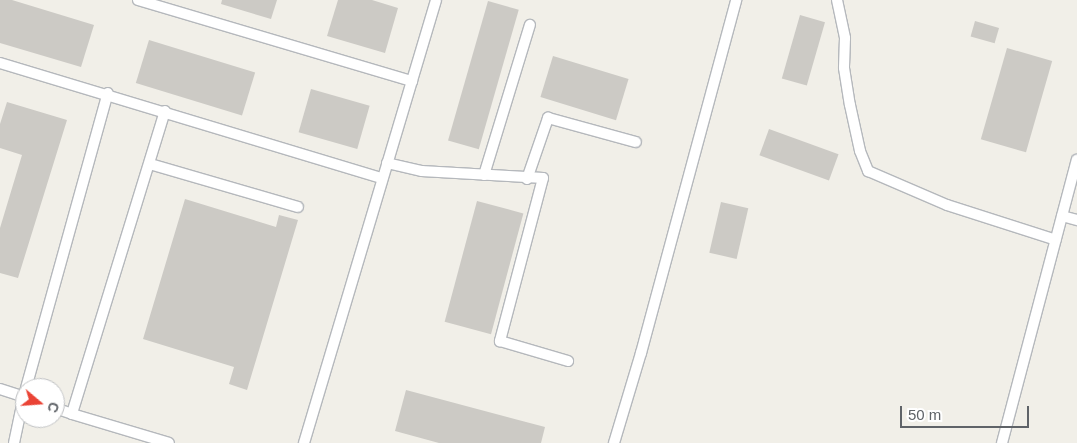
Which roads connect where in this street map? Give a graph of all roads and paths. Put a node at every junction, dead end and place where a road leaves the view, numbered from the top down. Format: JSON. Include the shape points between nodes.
{"nodes":[{"id":1,"x":138,"y":0,"type":"edge"},
{"id":2,"x":436,"y":0,"type":"edge"},
{"id":3,"x":736,"y":0,"type":"edge"},
{"id":4,"x":836,"y":0,"type":"edge"},
{"id":5,"x":530,"y":25,"type":"dead end"},
{"id":6,"x":0,"y":63,"type":"edge"},
{"id":7,"x":412,"y":81,"type":"junction"},
{"id":8,"x":108,"y":93,"type":"junction"},
{"id":9,"x":165,"y":111,"type":"junction"},
{"id":10,"x":636,"y":142,"type":"dead end"},
{"id":11,"x":1077,"y":160,"type":"edge"},
{"id":12,"x":387,"y":163,"type":"junction"},
{"id":13,"x":150,"y":164,"type":"junction"},
{"id":14,"x":484,"y":175,"type":"junction"},
{"id":15,"x":382,"y":178,"type":"junction"},
{"id":16,"x":527,"y":179,"type":"junction"},
{"id":17,"x":298,"y":207,"type":"dead end"},
{"id":18,"x":1062,"y":216,"type":"junction"},
{"id":19,"x":1077,"y":220,"type":"edge"},
{"id":20,"x":1056,"y":240,"type":"junction"},
{"id":21,"x":568,"y":361,"type":"dead end"},
{"id":22,"x":29,"y":378,"type":"edge"},
{"id":23,"x":0,"y":389,"type":"edge"},
{"id":24,"x":15,"y":391,"type":"edge"},
{"id":25,"x":65,"y":412,"type":"edge"},
{"id":26,"x":72,"y":414,"type":"junction"},
{"id":27,"x":17,"y":428,"type":"edge"},
{"id":28,"x":14,"y":443,"type":"edge"},
{"id":29,"x":168,"y":443,"type":"edge"},
{"id":30,"x":304,"y":443,"type":"edge"},
{"id":31,"x":614,"y":443,"type":"edge"},
{"id":32,"x":1002,"y":443,"type":"edge"}],
"edges":[{"from":1,"to":7,"type":"lane"},
{"from":2,"to":7,"type":"lane"},
{"from":3,"to":31,"type":"lane"},
{"from":4,"to":20,"type":"lane","via":[[845,38],[844,68],[850,105],[860,152],[868,171],[947,206]]},
{"from":5,"to":14,"type":"lane"},
{"from":6,"to":8,"type":"lane"},
{"from":7,"to":12,"type":"lane"},
{"from":8,"to":9,"type":"lane"},
{"from":8,"to":22,"type":"lane"},
{"from":9,"to":13,"type":"lane"},
{"from":9,"to":15,"type":"lane"},
{"from":10,"to":16,"type":"lane","via":[[548,118]]},
{"from":11,"to":18,"type":"lane"},
{"from":12,"to":14,"type":"lane","via":[[422,172]]},
{"from":12,"to":15,"type":"lane"},
{"from":13,"to":17,"type":"lane"},
{"from":13,"to":26,"type":"lane"},
{"from":14,"to":16,"type":"lane"},
{"from":15,"to":30,"type":"lane"},
{"from":16,"to":21,"type":"lane","via":[[543,178],[500,341]]},
{"from":18,"to":19,"type":"lane"},
{"from":18,"to":20,"type":"lane"},
{"from":20,"to":32,"type":"lane"},
{"from":23,"to":24,"type":"lane"},
{"from":25,"to":26,"type":"lane"},
{"from":26,"to":29,"type":"lane"},
{"from":27,"to":28,"type":"lane"}]}
